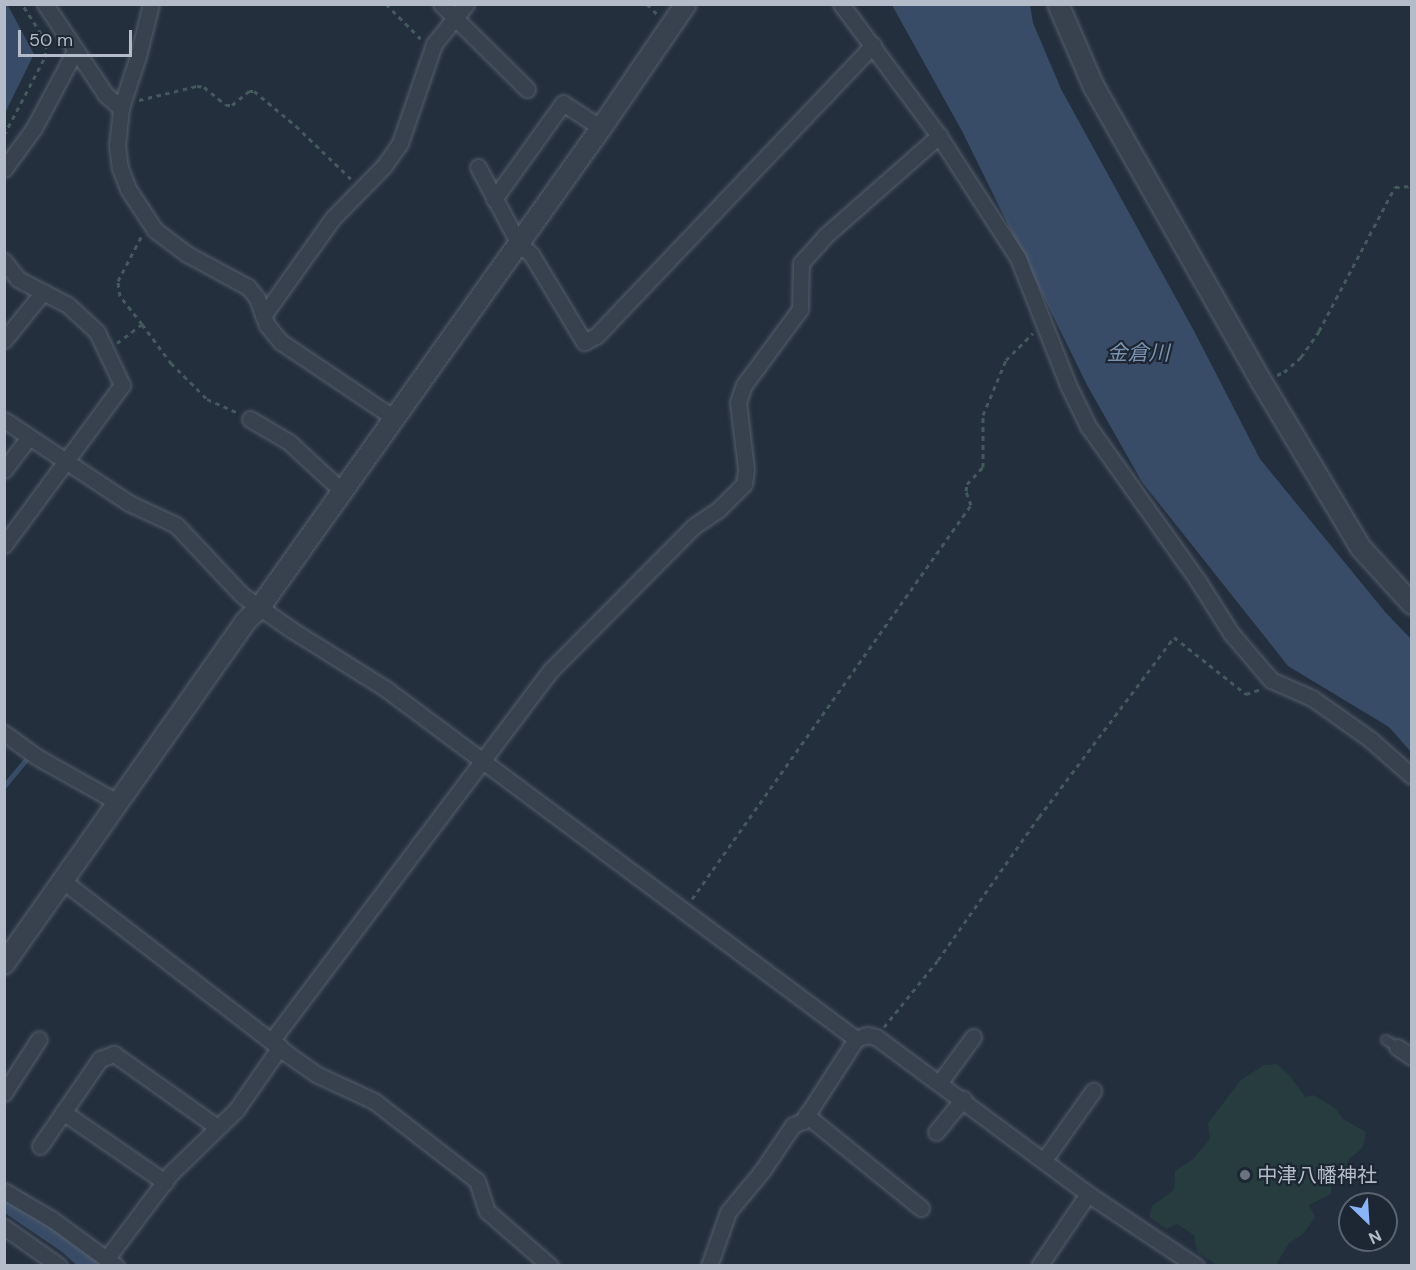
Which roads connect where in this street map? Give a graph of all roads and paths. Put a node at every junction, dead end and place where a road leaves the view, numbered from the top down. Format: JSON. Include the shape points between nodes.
{"nodes":[{"id":1,"x":22,"y":4,"type":"edge"},
{"id":2,"x":45,"y":4,"type":"edge"},
{"id":3,"x":151,"y":4,"type":"edge"},
{"id":4,"x":386,"y":4,"type":"edge"},
{"id":5,"x":441,"y":4,"type":"edge"},
{"id":6,"x":466,"y":4,"type":"edge"},
{"id":7,"x":686,"y":4,"type":"edge"},
{"id":8,"x":841,"y":4,"type":"edge"},
{"id":9,"x":1058,"y":4,"type":"edge"},
{"id":10,"x":454,"y":18,"type":"junction"},
{"id":11,"x":873,"y":45,"type":"junction"},
{"id":12,"x":75,"y":51,"type":"junction"},
{"id":13,"x":432,"y":51,"type":"junction"},
{"id":14,"x":527,"y":89,"type":"dead end"},
{"id":15,"x":122,"y":103,"type":"junction"},
{"id":16,"x":601,"y":128,"type":"junction"},
{"id":17,"x":4,"y":135,"type":"edge"},
{"id":18,"x":939,"y":136,"type":"junction"},
{"id":19,"x":478,"y":167,"type":"dead end"},
{"id":20,"x":4,"y":170,"type":"edge"},
{"id":21,"x":1412,"y":186,"type":"edge"},
{"id":22,"x":361,"y":189,"type":"junction"},
{"id":23,"x":494,"y":199,"type":"junction"},
{"id":24,"x":149,"y":222,"type":"junction"},
{"id":25,"x":519,"y":244,"type":"junction"},
{"id":26,"x":4,"y":261,"type":"edge"},
{"id":27,"x":42,"y":292,"type":"junction"},
{"id":28,"x":263,"y":316,"type":"junction"},
{"id":29,"x":1045,"y":321,"type":"junction"},
{"id":30,"x":142,"y":324,"type":"junction"},
{"id":31,"x":4,"y":340,"type":"edge"},
{"id":32,"x":106,"y":351,"type":"junction"},
{"id":33,"x":1261,"y":381,"type":"junction"},
{"id":34,"x":394,"y":418,"type":"junction"},
{"id":35,"x":250,"y":419,"type":"joint"},
{"id":36,"x":4,"y":420,"type":"edge"},
{"id":37,"x":29,"y":437,"type":"junction"},
{"id":38,"x":66,"y":460,"type":"junction"},
{"id":39,"x":4,"y":470,"type":"edge"},
{"id":40,"x":341,"y":490,"type":"junction"},
{"id":41,"x":4,"y":545,"type":"edge"},
{"id":42,"x":1412,"y":604,"type":"edge"},
{"id":43,"x":260,"y":607,"type":"junction"},
{"id":44,"x":1271,"y":680,"type":"junction"},
{"id":45,"x":4,"y":733,"type":"edge"},
{"id":46,"x":481,"y":761,"type":"junction"},
{"id":47,"x":1412,"y":776,"type":"edge"},
{"id":48,"x":119,"y":802,"type":"junction"},
{"id":49,"x":63,"y":881,"type":"junction"},
{"id":50,"x":684,"y":912,"type":"junction"},
{"id":51,"x":4,"y":964,"type":"edge"},
{"id":52,"x":876,"y":1037,"type":"junction"},
{"id":53,"x":973,"y":1037,"type":"dead end"},
{"id":54,"x":39,"y":1039,"type":"dead end"},
{"id":55,"x":856,"y":1039,"type":"junction"},
{"id":56,"x":276,"y":1044,"type":"junction"},
{"id":57,"x":1392,"y":1044,"type":"dead end"},
{"id":58,"x":1412,"y":1057,"type":"edge"},
{"id":59,"x":940,"y":1082,"type":"junction"},
{"id":60,"x":1093,"y":1091,"type":"dead end"},
{"id":61,"x":4,"y":1093,"type":"edge"},
{"id":62,"x":963,"y":1099,"type":"junction"},
{"id":63,"x":63,"y":1112,"type":"junction"},
{"id":64,"x":807,"y":1115,"type":"junction"},
{"id":65,"x":217,"y":1127,"type":"junction"},
{"id":66,"x":936,"y":1132,"type":"dead end"},
{"id":67,"x":40,"y":1146,"type":"dead end"},
{"id":68,"x":1044,"y":1160,"type":"junction"},
{"id":69,"x":165,"y":1182,"type":"junction"},
{"id":70,"x":4,"y":1191,"type":"edge"},
{"id":71,"x":1089,"y":1194,"type":"junction"},
{"id":72,"x":921,"y":1208,"type":"dead end"},
{"id":73,"x":4,"y":1227,"type":"edge"},
{"id":74,"x":111,"y":1262,"type":"edge"},
{"id":75,"x":59,"y":1266,"type":"edge"},
{"id":76,"x":550,"y":1266,"type":"edge"},
{"id":77,"x":709,"y":1266,"type":"edge"},
{"id":78,"x":1039,"y":1266,"type":"edge"},
{"id":79,"x":1196,"y":1266,"type":"edge"}],
"edges":[{"from":1,"to":17,"type":"path","via":[[46,41],[45,57]]},
{"from":2,"to":12,"type":"street"},
{"from":3,"to":15,"type":"street"},
{"from":4,"to":13,"type":"path"},
{"from":5,"to":10,"type":"street"},
{"from":6,"to":10,"type":"street"},
{"from":7,"to":16,"type":"street"},
{"from":8,"to":11,"type":"street"},
{"from":9,"to":33,"type":"street","via":[[1094,87]]},
{"from":10,"to":13,"type":"street"},
{"from":10,"to":14,"type":"street"},
{"from":11,"to":18,"type":"street"},
{"from":11,"to":25,"type":"street","via":[[596,336],[584,342],[531,254]]},
{"from":12,"to":15,"type":"street","via":[[105,95]]},
{"from":12,"to":20,"type":"street","via":[[34,128]]},
{"from":13,"to":22,"type":"street","via":[[400,143]]},
{"from":15,"to":22,"type":"path","via":[[198,86],[232,105],[254,91]]},
{"from":15,"to":24,"type":"street","via":[[117,145],[120,168]]},
{"from":16,"to":23,"type":"street","via":[[563,103]]},
{"from":16,"to":25,"type":"street"},
{"from":18,"to":29,"type":"street","via":[[1018,258]]},
{"from":18,"to":46,"type":"street","via":[[825,236],[801,263],[800,309],[744,385],[738,402],[746,469],[744,484],[719,509],[694,526],[551,670]]},
{"from":19,"to":23,"type":"street"},
{"from":21,"to":33,"type":"path","via":[[1395,187],[1319,331],[1301,357],[1284,372]]},
{"from":22,"to":28,"type":"street","via":[[307,251]]},
{"from":23,"to":25,"type":"street"},
{"from":24,"to":28,"type":"street","via":[[187,254],[248,287]]},
{"from":24,"to":30,"type":"path","via":[[118,281],[120,296]]},
{"from":25,"to":34,"type":"street"},
{"from":26,"to":27,"type":"street","via":[[18,279]]},
{"from":27,"to":31,"type":"street"},
{"from":27,"to":32,"type":"street","via":[[68,305],[97,332]]},
{"from":28,"to":34,"type":"street","via":[[281,342]]},
{"from":29,"to":44,"type":"street","via":[[1088,426],[1231,633]]},
{"from":29,"to":50,"type":"path","via":[[1006,360],[983,416],[983,467],[967,483],[966,490],[971,505]]},
{"from":30,"to":32,"type":"path"},
{"from":30,"to":35,"type":"path","via":[[171,363],[207,399]]},
{"from":32,"to":38,"type":"street","via":[[122,385]]},
{"from":33,"to":42,"type":"street","via":[[1361,548]]},
{"from":34,"to":40,"type":"street"},
{"from":35,"to":40,"type":"street","via":[[289,442]]},
{"from":36,"to":37,"type":"street"},
{"from":37,"to":38,"type":"street"},
{"from":37,"to":39,"type":"street"},
{"from":38,"to":41,"type":"street"},
{"from":38,"to":43,"type":"street","via":[[129,503],[177,525],[242,595]]},
{"from":40,"to":43,"type":"street"},
{"from":43,"to":46,"type":"street","via":[[386,689]]},
{"from":43,"to":48,"type":"street","via":[[245,622]]},
{"from":44,"to":47,"type":"street","via":[[1312,698],[1371,740]]},
{"from":44,"to":52,"type":"path","via":[[1246,694],[1174,637],[938,960]]},
{"from":45,"to":48,"type":"street","via":[[37,757]]},
{"from":46,"to":50,"type":"street"},
{"from":46,"to":56,"type":"street"},
{"from":48,"to":49,"type":"street"},
{"from":49,"to":51,"type":"street"},
{"from":49,"to":56,"type":"street"},
{"from":50,"to":55,"type":"street"},
{"from":52,"to":55,"type":"street"},
{"from":52,"to":59,"type":"street"},
{"from":53,"to":59,"type":"street"},
{"from":54,"to":61,"type":"street"},
{"from":55,"to":64,"type":"street"},
{"from":56,"to":65,"type":"street","via":[[236,1110]]},
{"from":56,"to":76,"type":"street","via":[[318,1075],[374,1101],[477,1181],[487,1211]]},
{"from":57,"to":58,"type":"street"},
{"from":59,"to":62,"type":"street"},
{"from":60,"to":68,"type":"street"},
{"from":62,"to":66,"type":"street"},
{"from":62,"to":68,"type":"street"},
{"from":63,"to":65,"type":"street","via":[[100,1059],[114,1054]]},
{"from":63,"to":67,"type":"street"},
{"from":63,"to":69,"type":"street"},
{"from":64,"to":72,"type":"street"},
{"from":64,"to":77,"type":"street","via":[[793,1125],[728,1212]]},
{"from":65,"to":69,"type":"street"},
{"from":68,"to":71,"type":"street"},
{"from":69,"to":74,"type":"street"},
{"from":70,"to":74,"type":"street"},
{"from":71,"to":78,"type":"street"},
{"from":71,"to":79,"type":"street"},
{"from":73,"to":75,"type":"street"}]}
